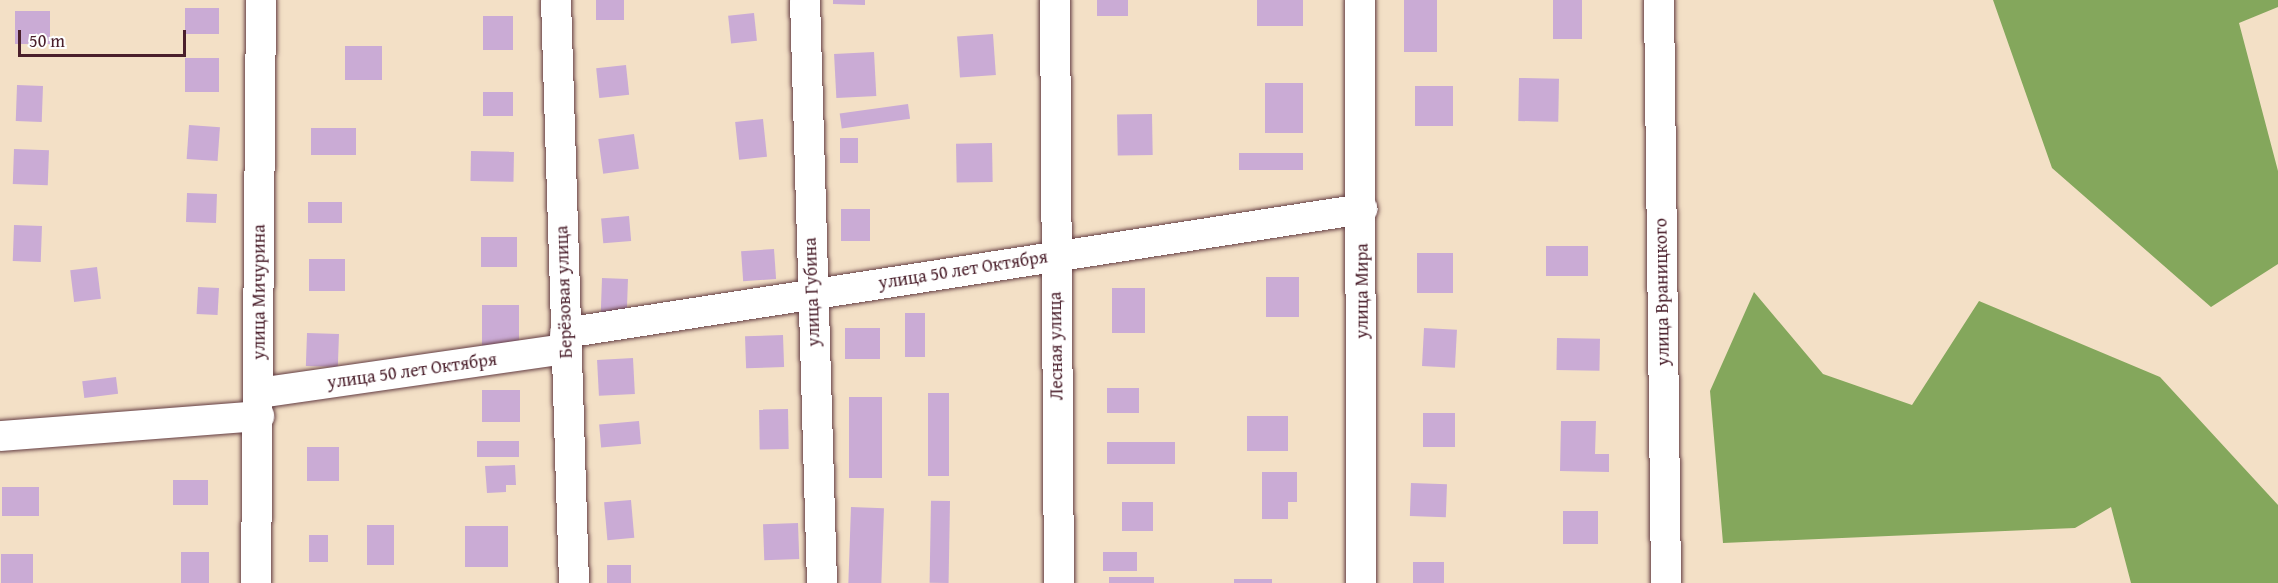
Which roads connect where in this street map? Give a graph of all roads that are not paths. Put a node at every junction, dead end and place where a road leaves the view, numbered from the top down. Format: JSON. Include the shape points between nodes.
{"nodes":[{"id":1,"x":261,"y":0,"type":"edge"},
{"id":2,"x":556,"y":0,"type":"edge"},
{"id":3,"x":805,"y":0,"type":"edge"},
{"id":4,"x":1055,"y":0,"type":"edge"},
{"id":5,"x":1360,"y":0,"type":"edge"},
{"id":6,"x":1659,"y":0,"type":"edge"},
{"id":7,"x":1362,"y":209,"type":"junction"},
{"id":8,"x":1056,"y":254,"type":"junction"},
{"id":9,"x":811,"y":295,"type":"junction"},
{"id":10,"x":565,"y":341,"type":"junction"},
{"id":11,"x":259,"y":404,"type":"junction"},
{"id":12,"x":0,"y":436,"type":"edge"},
{"id":13,"x":256,"y":583,"type":"edge"},
{"id":14,"x":574,"y":583,"type":"edge"},
{"id":15,"x":822,"y":583,"type":"edge"},
{"id":16,"x":1059,"y":583,"type":"edge"},
{"id":17,"x":1361,"y":583,"type":"edge"},
{"id":18,"x":1666,"y":583,"type":"edge"}],
"edges":[{"from":1,"to":11,"type":"street","name":"улица Мичурина"},
{"from":2,"to":10,"type":"street","name":"Берёзовая улица"},
{"from":3,"to":9,"type":"street","name":"улица Губина"},
{"from":4,"to":8,"type":"street","name":"Лесная улица"},
{"from":5,"to":7,"type":"street","name":"улица Мира"},
{"from":6,"to":18,"type":"street","name":"улица Враницкого"},
{"from":7,"to":8,"type":"street","name":"улица 50 лет Октября"},
{"from":7,"to":17,"type":"street","name":"улица Мира"},
{"from":8,"to":9,"type":"street","name":"улица 50 лет Октября"},
{"from":8,"to":16,"type":"street","name":"Лесная улица"},
{"from":9,"to":10,"type":"street","name":"улица 50 лет Октября"},
{"from":9,"to":15,"type":"street","name":"улица Губина"},
{"from":10,"to":11,"type":"street","name":"улица 50 лет Октября"},
{"from":10,"to":14,"type":"street","name":"Берёзовая улица"},
{"from":11,"to":12,"type":"street","name":"улица 50 лет Октября"},
{"from":11,"to":13,"type":"street","name":"улица Мичурина"}]}
